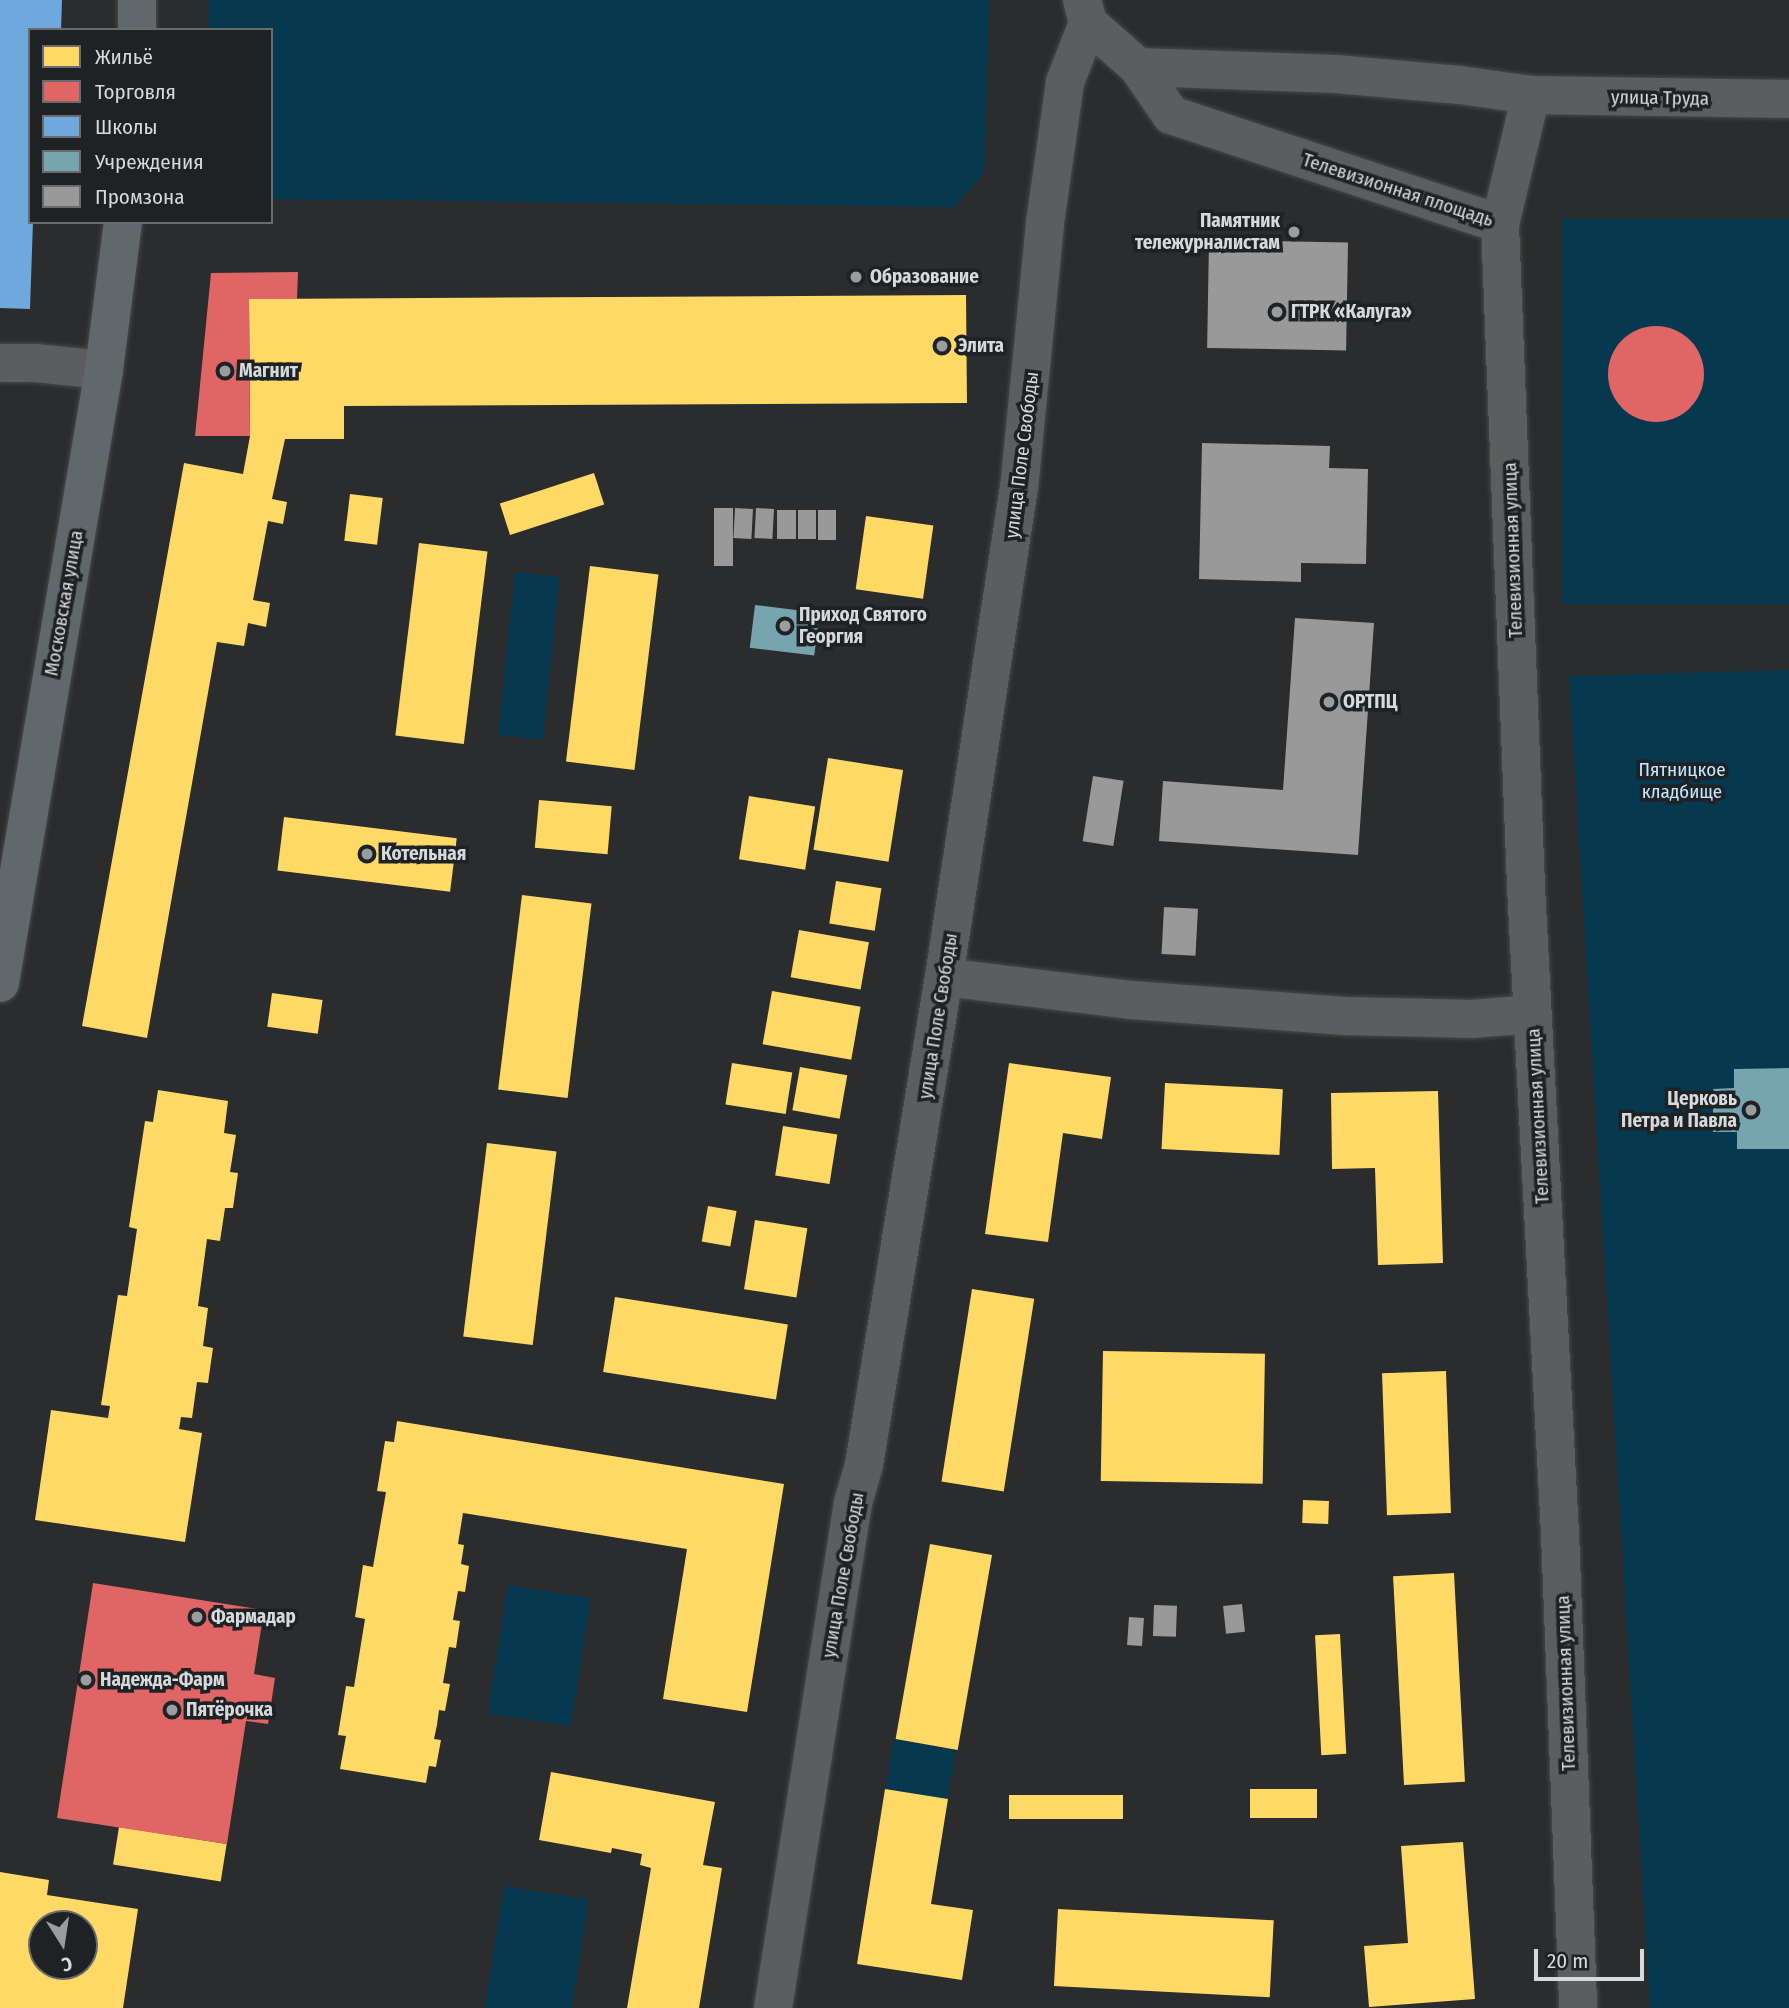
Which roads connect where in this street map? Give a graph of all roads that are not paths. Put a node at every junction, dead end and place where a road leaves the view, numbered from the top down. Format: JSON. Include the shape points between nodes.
{"nodes":[{"id":1,"x":137,"y":0,"type":"edge"},
{"id":2,"x":137,"y":28,"type":"edge"},
{"id":3,"x":1104,"y":34,"type":"edge"},
{"id":4,"x":1531,"y":95,"type":"junction"},
{"id":5,"x":1789,"y":99,"type":"edge"},
{"id":6,"x":123,"y":224,"type":"edge"},
{"id":7,"x":1500,"y":225,"type":"junction"},
{"id":8,"x":0,"y":363,"type":"edge"},
{"id":9,"x":104,"y":370,"type":"junction"},
{"id":10,"x":944,"y":978,"type":"junction"},
{"id":11,"x":0,"y":983,"type":"edge"},
{"id":12,"x":1533,"y":1014,"type":"junction"},
{"id":13,"x":774,"y":2008,"type":"edge"},
{"id":14,"x":1578,"y":2008,"type":"edge"}],
"edges":[{"from":1,"to":2,"type":"main road"},
{"from":3,"to":4,"type":"street","via":[[1336,74]]},
{"from":3,"to":7,"type":"street","name":"Телевизионная площадь","via":[[1171,115]]},
{"from":3,"to":10,"type":"street","name":"улица Поле Свободы","via":[[1065,82],[1045,223],[1019,489]]},
{"from":4,"to":5,"type":"street","name":"улица Труда"},
{"from":4,"to":7,"type":"street","name":"Телевизионная площадь"},
{"from":6,"to":9,"type":"main road","name":"Московская улица"},
{"from":7,"to":12,"type":"street","name":"Телевизионная улица"},
{"from":8,"to":9,"type":"street"},
{"from":9,"to":11,"type":"main road","name":"Московская улица"},
{"from":10,"to":12,"type":"street","via":[[1132,1000],[1344,1016],[1472,1020]]},
{"from":10,"to":13,"type":"street","name":"улица Поле Свободы","via":[[864,1465],[853,1503]]},
{"from":12,"to":14,"type":"street","name":"Телевизионная улица","via":[[1560,1533]]}]}
